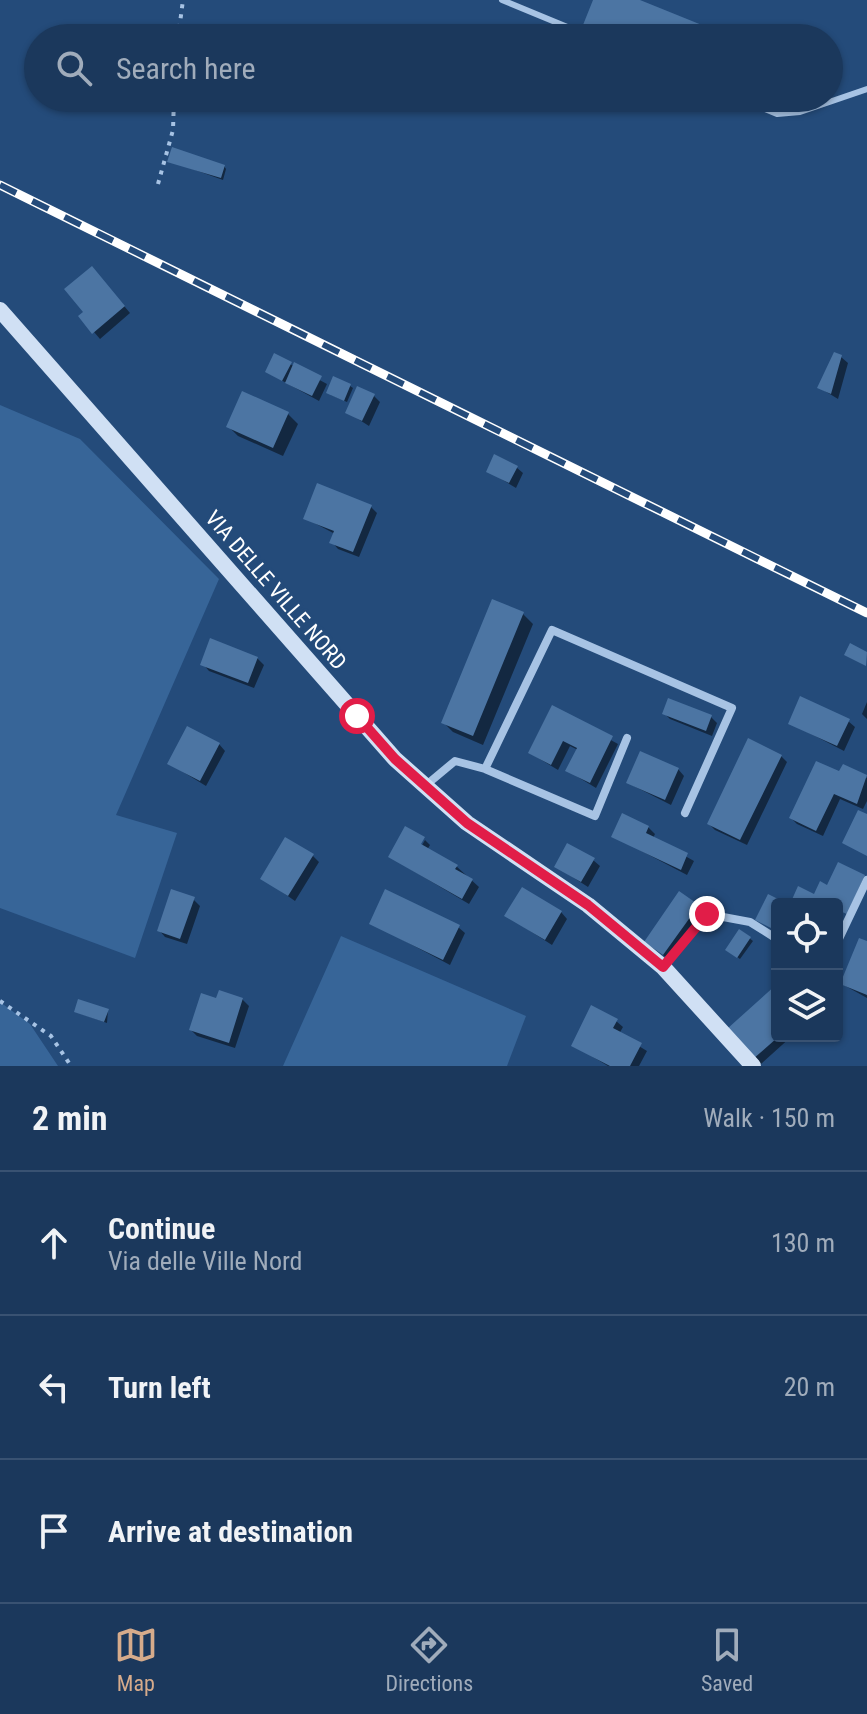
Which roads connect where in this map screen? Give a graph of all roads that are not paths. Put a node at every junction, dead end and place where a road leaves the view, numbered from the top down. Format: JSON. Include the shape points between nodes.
{"nodes":[{"id":1,"x":502,"y":0,"type":"edge"},
{"id":2,"x":560,"y":24,"type":"edge"},
{"id":3,"x":867,"y":89,"type":"edge"},
{"id":4,"x":843,"y":96,"type":"edge"},
{"id":5,"x":0,"y":310,"type":"edge"},
{"id":6,"x":627,"y":738,"type":"dead end"},
{"id":7,"x":485,"y":769,"type":"junction"},
{"id":8,"x":425,"y":786,"type":"junction"},
{"id":9,"x":685,"y":813,"type":"dead end"},
{"id":10,"x":867,"y":880,"type":"edge"},
{"id":11,"x":843,"y":930,"type":"edge"},
{"id":12,"x":771,"y":935,"type":"edge"},
{"id":13,"x":663,"y":967,"type":"junction"},
{"id":14,"x":753,"y":1066,"type":"edge"}],
"edges":[{"from":1,"to":2,"type":"lane"},
{"from":3,"to":4,"type":"lane"},
{"from":5,"to":8,"type":"street","name":"VIA DELLE VILLE NORD","via":[[395,759]]},
{"from":6,"to":7,"type":"street","via":[[595,816]]},
{"from":7,"to":8,"type":"street","via":[[455,761]]},
{"from":7,"to":9,"type":"street","via":[[552,630],[732,708]]},
{"from":8,"to":13,"type":"street","name":"VIA DELLE VILLE NORD","via":[[467,823],[588,905]]},
{"from":10,"to":11,"type":"street"},
{"from":12,"to":13,"type":"street","via":[[750,922],[707,914]]},
{"from":13,"to":14,"type":"street","name":"VIA DELLE VILLE NORD"}]}
